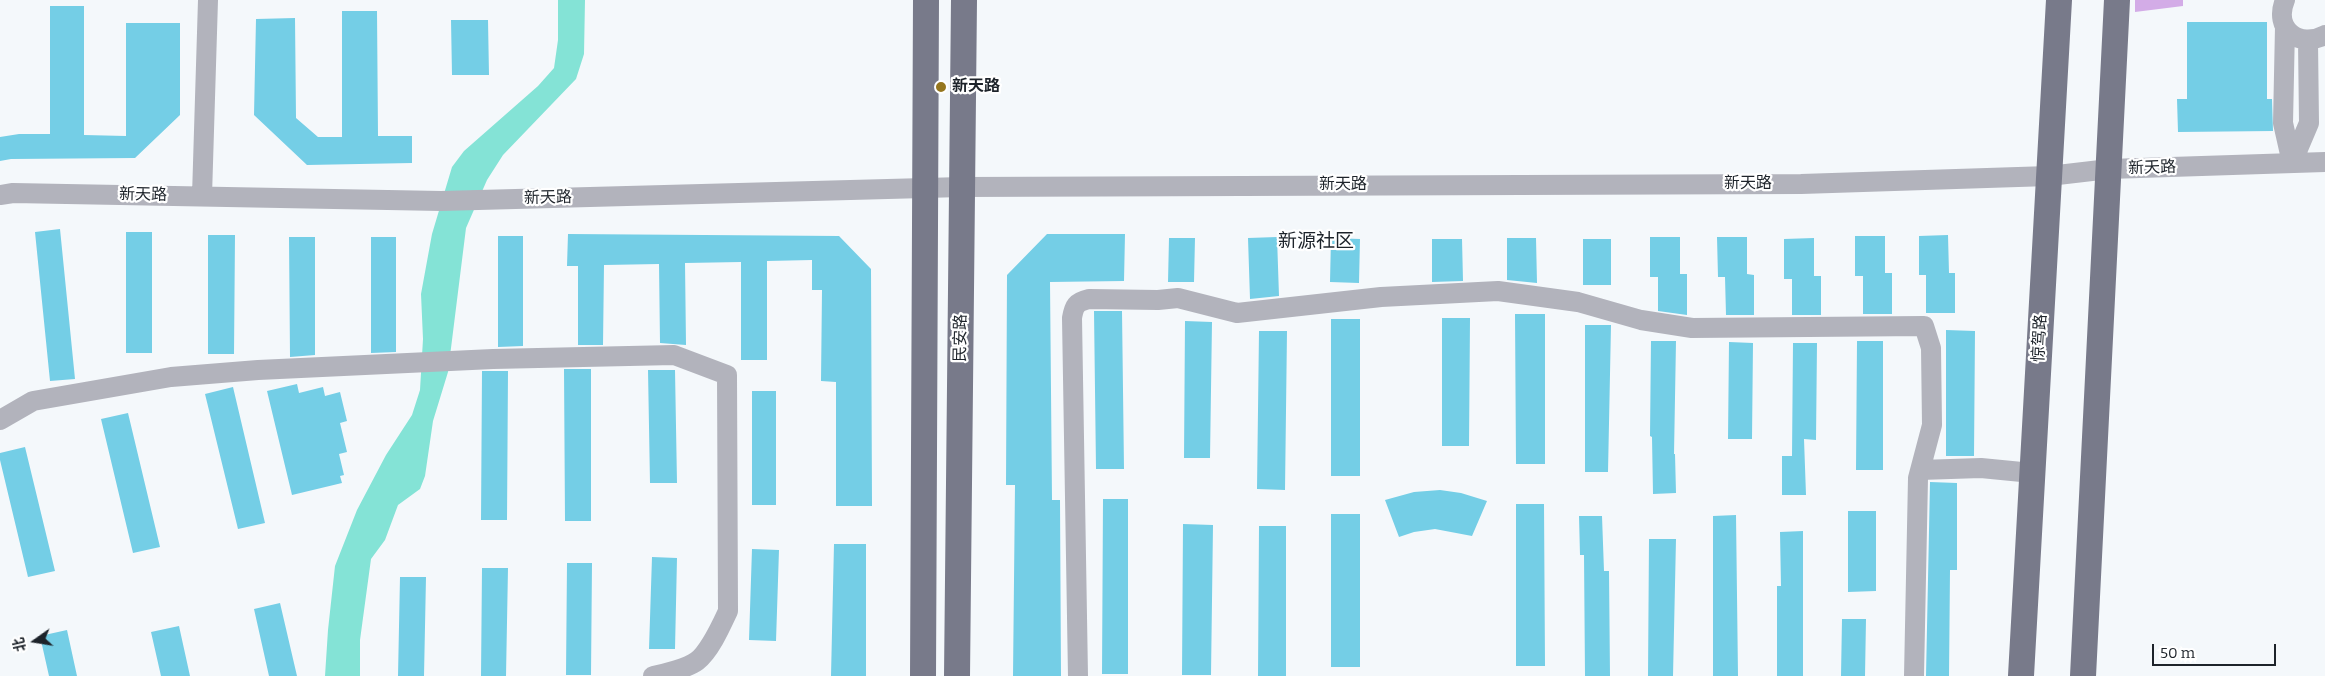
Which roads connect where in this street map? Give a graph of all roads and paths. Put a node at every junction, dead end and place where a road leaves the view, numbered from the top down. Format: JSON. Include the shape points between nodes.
{"nodes":[{"id":1,"x":208,"y":0,"type":"edge"},
{"id":2,"x":926,"y":0,"type":"edge"},
{"id":3,"x":964,"y":0,"type":"edge"},
{"id":4,"x":2059,"y":0,"type":"edge"},
{"id":5,"x":2117,"y":0,"type":"edge"},
{"id":6,"x":2285,"y":0,"type":"edge"},
{"id":7,"x":2285,"y":27,"type":"junction"},
{"id":8,"x":2316,"y":38,"type":"edge"},
{"id":9,"x":2325,"y":162,"type":"edge"},
{"id":10,"x":2292,"y":164,"type":"junction"},
{"id":11,"x":2108,"y":169,"type":"junction"},
{"id":12,"x":2049,"y":176,"type":"junction"},
{"id":13,"x":962,"y":187,"type":"junction"},
{"id":14,"x":925,"y":189,"type":"junction"},
{"id":15,"x":0,"y":195,"type":"edge"},
{"id":16,"x":202,"y":196,"type":"junction"},
{"id":17,"x":0,"y":420,"type":"edge"},
{"id":18,"x":1920,"y":470,"type":"junction"},
{"id":19,"x":2032,"y":473,"type":"junction"},
{"id":20,"x":653,"y":676,"type":"edge"},
{"id":21,"x":923,"y":676,"type":"edge"},
{"id":22,"x":957,"y":676,"type":"edge"},
{"id":23,"x":1078,"y":676,"type":"edge"},
{"id":24,"x":1914,"y":676,"type":"edge"},
{"id":25,"x":2021,"y":676,"type":"edge"},
{"id":26,"x":2083,"y":676,"type":"edge"}],
"edges":[{"from":1,"to":16,"type":"street"},
{"from":2,"to":14,"type":"main road"},
{"from":3,"to":13,"type":"main road","name":"民安路"},
{"from":4,"to":12,"type":"main road","name":"惊驾路"},
{"from":5,"to":11,"type":"main road"},
{"from":6,"to":7,"type":"street","via":[[2281,10]]},
{"from":7,"to":8,"type":"street","via":[[2291,34]]},
{"from":7,"to":10,"type":"street","via":[[2283,123]]},
{"from":8,"to":10,"type":"street","via":[[2309,123]]},
{"from":9,"to":10,"type":"street","name":"新天路"},
{"from":10,"to":11,"type":"street","name":"新天路"},
{"from":11,"to":12,"type":"street","name":"新天路"},
{"from":11,"to":26,"type":"main road"},
{"from":12,"to":13,"type":"street","name":"新天路","via":[[1801,184]]},
{"from":12,"to":19,"type":"main road","name":"惊驾路"},
{"from":13,"to":14,"type":"street","name":"新天路"},
{"from":13,"to":22,"type":"main road","name":"民安路"},
{"from":14,"to":16,"type":"street","name":"新天路","via":[[441,201]]},
{"from":14,"to":21,"type":"main road"},
{"from":15,"to":16,"type":"street","name":"新天路"},
{"from":17,"to":20,"type":"street","via":[[33,401],[171,377],[258,370],[493,359],[674,355],[727,375],[728,611],[697,662]]},
{"from":18,"to":19,"type":"street","via":[[1981,468]]},
{"from":18,"to":23,"type":"street","via":[[1932,425],[1931,348],[1924,326],[1692,328],[1641,320],[1578,302],[1498,291],[1382,297],[1237,313],[1178,298],[1080,301],[1074,307],[1072,318]]},
{"from":18,"to":24,"type":"street"},
{"from":19,"to":25,"type":"main road","name":"惊驾路"}]}
